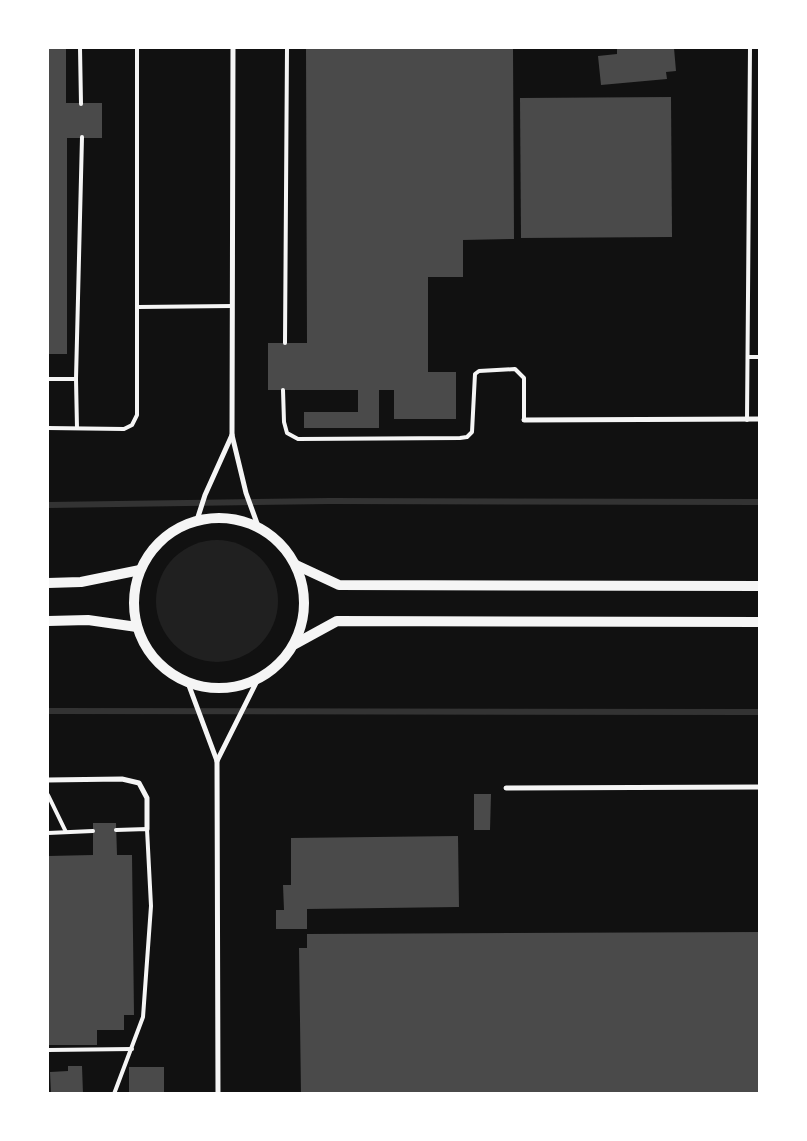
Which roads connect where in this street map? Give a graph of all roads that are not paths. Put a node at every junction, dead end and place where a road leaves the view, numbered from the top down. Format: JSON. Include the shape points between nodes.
{"nodes":[{"id":1,"x":80,"y":48,"type":"edge"},
{"id":2,"x":137,"y":48,"type":"edge"},
{"id":3,"x":233,"y":48,"type":"edge"},
{"id":4,"x":287,"y":48,"type":"edge"},
{"id":5,"x":750,"y":48,"type":"edge"},
{"id":6,"x":81,"y":104,"type":"dead end"},
{"id":7,"x":82,"y":137,"type":"dead end"},
{"id":8,"x":232,"y":306,"type":"junction"},
{"id":9,"x":138,"y":307,"type":"junction"},
{"id":10,"x":285,"y":343,"type":"dead end"},
{"id":11,"x":748,"y":357,"type":"junction"},
{"id":12,"x":760,"y":357,"type":"edge"},
{"id":13,"x":48,"y":379,"type":"edge"},
{"id":14,"x":76,"y":379,"type":"junction"},
{"id":15,"x":283,"y":390,"type":"dead end"},
{"id":16,"x":524,"y":420,"type":"joint"},
{"id":17,"x":747,"y":420,"type":"junction"},
{"id":18,"x":760,"y":420,"type":"edge"},
{"id":19,"x":48,"y":428,"type":"edge"},
{"id":20,"x":77,"y":428,"type":"junction"},
{"id":21,"x":232,"y":435,"type":"junction"},
{"id":22,"x":198,"y":515,"type":"junction"},
{"id":23,"x":258,"y":526,"type":"junction"},
{"id":24,"x":296,"y":565,"type":"junction"},
{"id":25,"x":140,"y":570,"type":"junction"},
{"id":26,"x":48,"y":583,"type":"edge"},
{"id":27,"x":760,"y":586,"type":"edge"},
{"id":28,"x":48,"y":621,"type":"edge"},
{"id":29,"x":760,"y":622,"type":"edge"},
{"id":30,"x":137,"y":627,"type":"junction"},
{"id":31,"x":295,"y":644,"type":"junction"},
{"id":32,"x":257,"y":681,"type":"junction"},
{"id":33,"x":188,"y":684,"type":"junction"},
{"id":34,"x":217,"y":761,"type":"junction"},
{"id":35,"x":48,"y":780,"type":"edge"},
{"id":36,"x":760,"y":787,"type":"edge"},
{"id":37,"x":506,"y":788,"type":"dead end"},
{"id":38,"x":48,"y":795,"type":"edge"},
{"id":39,"x":147,"y":829,"type":"junction"},
{"id":40,"x":116,"y":830,"type":"dead end"},
{"id":41,"x":93,"y":831,"type":"dead end"},
{"id":42,"x":66,"y":832,"type":"junction"},
{"id":43,"x":48,"y":833,"type":"edge"},
{"id":44,"x":132,"y":1049,"type":"junction"},
{"id":45,"x":48,"y":1050,"type":"edge"},
{"id":46,"x":114,"y":1094,"type":"edge"},
{"id":47,"x":218,"y":1094,"type":"edge"}],
"edges":[{"from":1,"to":6,"type":"lane"},
{"from":2,"to":9,"type":"lane"},
{"from":3,"to":8,"type":"street"},
{"from":4,"to":10,"type":"lane"},
{"from":5,"to":11,"type":"lane"},
{"from":7,"to":14,"type":"lane"},
{"from":8,"to":9,"type":"lane"},
{"from":8,"to":21,"type":"street"},
{"from":9,"to":20,"type":"lane","via":[[137,415],[132,425],[124,429]]},
{"from":11,"to":12,"type":"lane"},
{"from":11,"to":17,"type":"lane"},
{"from":13,"to":14,"type":"lane"},
{"from":14,"to":20,"type":"lane"},
{"from":15,"to":16,"type":"lane","via":[[287,434],[298,439],[460,438],[472,432],[475,374],[515,369],[524,378]]},
{"from":16,"to":17,"type":"street"},
{"from":17,"to":18,"type":"street"},
{"from":19,"to":20,"type":"lane"},
{"from":21,"to":22,"type":"street"},
{"from":21,"to":23,"type":"street"},
{"from":22,"to":23,"type":"main road","via":[[239,519]]},
{"from":22,"to":25,"type":"main road","via":[[155,546]]},
{"from":23,"to":24,"type":"main road","via":[[280,543]]},
{"from":24,"to":27,"type":"main road","via":[[339,585]]},
{"from":24,"to":31,"type":"main road","via":[[304,591],[304,618]]},
{"from":25,"to":26,"type":"main road","via":[[81,582]]},
{"from":25,"to":30,"type":"main road","via":[[134,598]]},
{"from":28,"to":30,"type":"main road","via":[[88,620]]},
{"from":29,"to":31,"type":"main road","via":[[336,621]]},
{"from":30,"to":33,"type":"main road","via":[[149,652],[170,673]]},
{"from":31,"to":32,"type":"main road","via":[[279,665]]},
{"from":32,"to":33,"type":"main road","via":[[233,688],[209,689]]},
{"from":32,"to":34,"type":"street"},
{"from":33,"to":34,"type":"street"},
{"from":34,"to":47,"type":"street"},
{"from":35,"to":39,"type":"street","via":[[122,779],[139,783],[146,798]]},
{"from":36,"to":37,"type":"street"},
{"from":38,"to":42,"type":"lane"},
{"from":39,"to":40,"type":"lane"},
{"from":39,"to":44,"type":"lane","via":[[151,906],[148,962],[143,1017]]},
{"from":41,"to":42,"type":"lane"},
{"from":42,"to":43,"type":"lane"},
{"from":44,"to":45,"type":"lane"},
{"from":44,"to":46,"type":"lane"}]}
